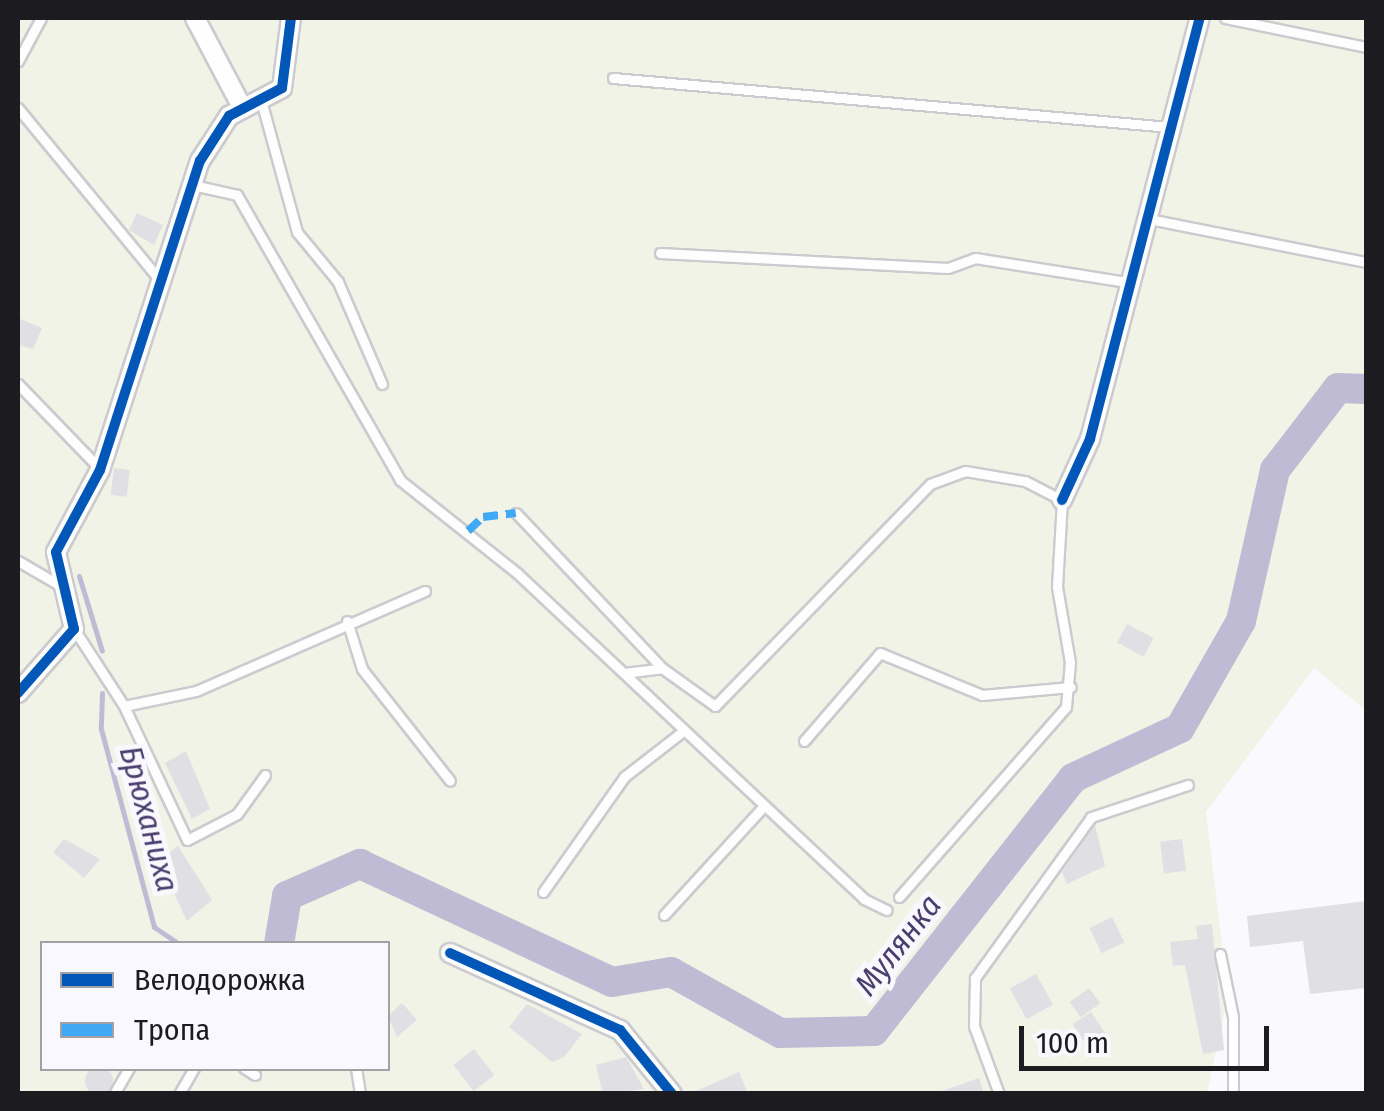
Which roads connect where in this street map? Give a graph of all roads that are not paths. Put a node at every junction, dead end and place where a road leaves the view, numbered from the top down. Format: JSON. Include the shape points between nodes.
{"nodes":[{"id":1,"x":42,"y":18,"type":"edge"},
{"id":2,"x":195,"y":18,"type":"edge"},
{"id":3,"x":292,"y":18,"type":"edge"},
{"id":4,"x":1200,"y":18,"type":"edge"},
{"id":5,"x":1225,"y":18,"type":"edge"},
{"id":6,"x":1366,"y":47,"type":"edge"},
{"id":7,"x":18,"y":61,"type":"edge"},
{"id":8,"x":613,"y":78,"type":"dead end"},
{"id":9,"x":262,"y":104,"type":"junction"},
{"id":10,"x":18,"y":108,"type":"edge"},
{"id":11,"x":242,"y":108,"type":"junction"},
{"id":12,"x":1170,"y":128,"type":"junction"},
{"id":13,"x":191,"y":184,"type":"junction"},
{"id":14,"x":1149,"y":219,"type":"junction"},
{"id":15,"x":660,"y":253,"type":"dead end"},
{"id":16,"x":1366,"y":262,"type":"edge"},
{"id":17,"x":159,"y":279,"type":"junction"},
{"id":18,"x":1134,"y":283,"type":"junction"},
{"id":19,"x":18,"y":384,"type":"edge"},
{"id":20,"x":382,"y":384,"type":"dead end"},
{"id":21,"x":100,"y":470,"type":"junction"},
{"id":22,"x":1062,"y":500,"type":"junction"},
{"id":23,"x":516,"y":513,"type":"dead end"},
{"id":24,"x":18,"y":561,"type":"edge"},
{"id":25,"x":58,"y":585,"type":"junction"},
{"id":26,"x":425,"y":591,"type":"dead end"},
{"id":27,"x":346,"y":621,"type":"junction"},
{"id":28,"x":74,"y":629,"type":"junction"},
{"id":29,"x":662,"y":668,"type":"junction"},
{"id":30,"x":624,"y":673,"type":"junction"},
{"id":31,"x":1071,"y":686,"type":"junction"},
{"id":32,"x":19,"y":690,"type":"edge"},
{"id":33,"x":124,"y":706,"type":"junction"},
{"id":34,"x":683,"y":731,"type":"junction"},
{"id":35,"x":804,"y":741,"type":"dead end"},
{"id":36,"x":265,"y":775,"type":"dead end"},
{"id":37,"x":450,"y":781,"type":"dead end"},
{"id":38,"x":1188,"y":785,"type":"dead end"},
{"id":39,"x":764,"y":806,"type":"junction"},
{"id":40,"x":543,"y":892,"type":"dead end"},
{"id":41,"x":899,"y":897,"type":"dead end"},
{"id":42,"x":888,"y":910,"type":"dead end"},
{"id":43,"x":664,"y":915,"type":"dead end"},
{"id":44,"x":450,"y":953,"type":"dead end"},
{"id":45,"x":1220,"y":954,"type":"dead end"},
{"id":46,"x":128,"y":1071,"type":"edge"},
{"id":47,"x":192,"y":1071,"type":"edge"},
{"id":48,"x":249,"y":1071,"type":"edge"},
{"id":49,"x":255,"y":1075,"type":"dead end"},
{"id":50,"x":114,"y":1094,"type":"edge"},
{"id":51,"x":179,"y":1094,"type":"edge"},
{"id":52,"x":672,"y":1094,"type":"edge"},
{"id":53,"x":999,"y":1094,"type":"edge"},
{"id":54,"x":1233,"y":1094,"type":"edge"}],
"edges":[{"from":1,"to":7,"type":"lane"},
{"from":2,"to":11,"type":"street"},
{"from":3,"to":9,"type":"street","via":[[282,88]]},
{"from":4,"to":12,"type":"street"},
{"from":5,"to":6,"type":"lane"},
{"from":8,"to":12,"type":"lane"},
{"from":9,"to":11,"type":"street"},
{"from":9,"to":20,"type":"lane","via":[[298,232],[338,282]]},
{"from":10,"to":17,"type":"lane"},
{"from":11,"to":13,"type":"street","via":[[212,138]]},
{"from":12,"to":14,"type":"street"},
{"from":13,"to":17,"type":"street"},
{"from":13,"to":30,"type":"lane","via":[[238,195],[400,480]]},
{"from":14,"to":16,"type":"lane"},
{"from":14,"to":18,"type":"street"},
{"from":15,"to":18,"type":"lane","via":[[948,268],[975,258]]},
{"from":17,"to":21,"type":"street"},
{"from":18,"to":22,"type":"street","via":[[1090,439]]},
{"from":19,"to":21,"type":"lane"},
{"from":21,"to":25,"type":"street","via":[[56,552]]},
{"from":22,"to":29,"type":"lane","via":[[1025,481],[965,471],[930,484],[715,706]]},
{"from":22,"to":31,"type":"lane","via":[[1056,587]]},
{"from":23,"to":29,"type":"lane"},
{"from":24,"to":25,"type":"lane"},
{"from":25,"to":28,"type":"street"},
{"from":26,"to":27,"type":"lane"},
{"from":27,"to":33,"type":"lane","via":[[196,691]]},
{"from":27,"to":37,"type":"lane","via":[[362,669]]},
{"from":28,"to":32,"type":"street"},
{"from":28,"to":33,"type":"lane"},
{"from":29,"to":30,"type":"lane"},
{"from":30,"to":34,"type":"lane"},
{"from":31,"to":35,"type":"lane","via":[[982,694],[880,653]]},
{"from":31,"to":41,"type":"lane","via":[[1056,727]]},
{"from":33,"to":36,"type":"lane","via":[[187,840],[237,814]]},
{"from":34,"to":39,"type":"lane"},
{"from":34,"to":40,"type":"lane","via":[[624,777]]},
{"from":38,"to":53,"type":"lane","via":[[1092,816],[976,978],[974,1026]]},
{"from":39,"to":42,"type":"lane"},
{"from":39,"to":43,"type":"lane"},
{"from":44,"to":52,"type":"street","via":[[620,1030]]},
{"from":45,"to":54,"type":"lane","via":[[1233,1017]]},
{"from":46,"to":50,"type":"lane"},
{"from":47,"to":51,"type":"lane"},
{"from":48,"to":49,"type":"lane"}]}
